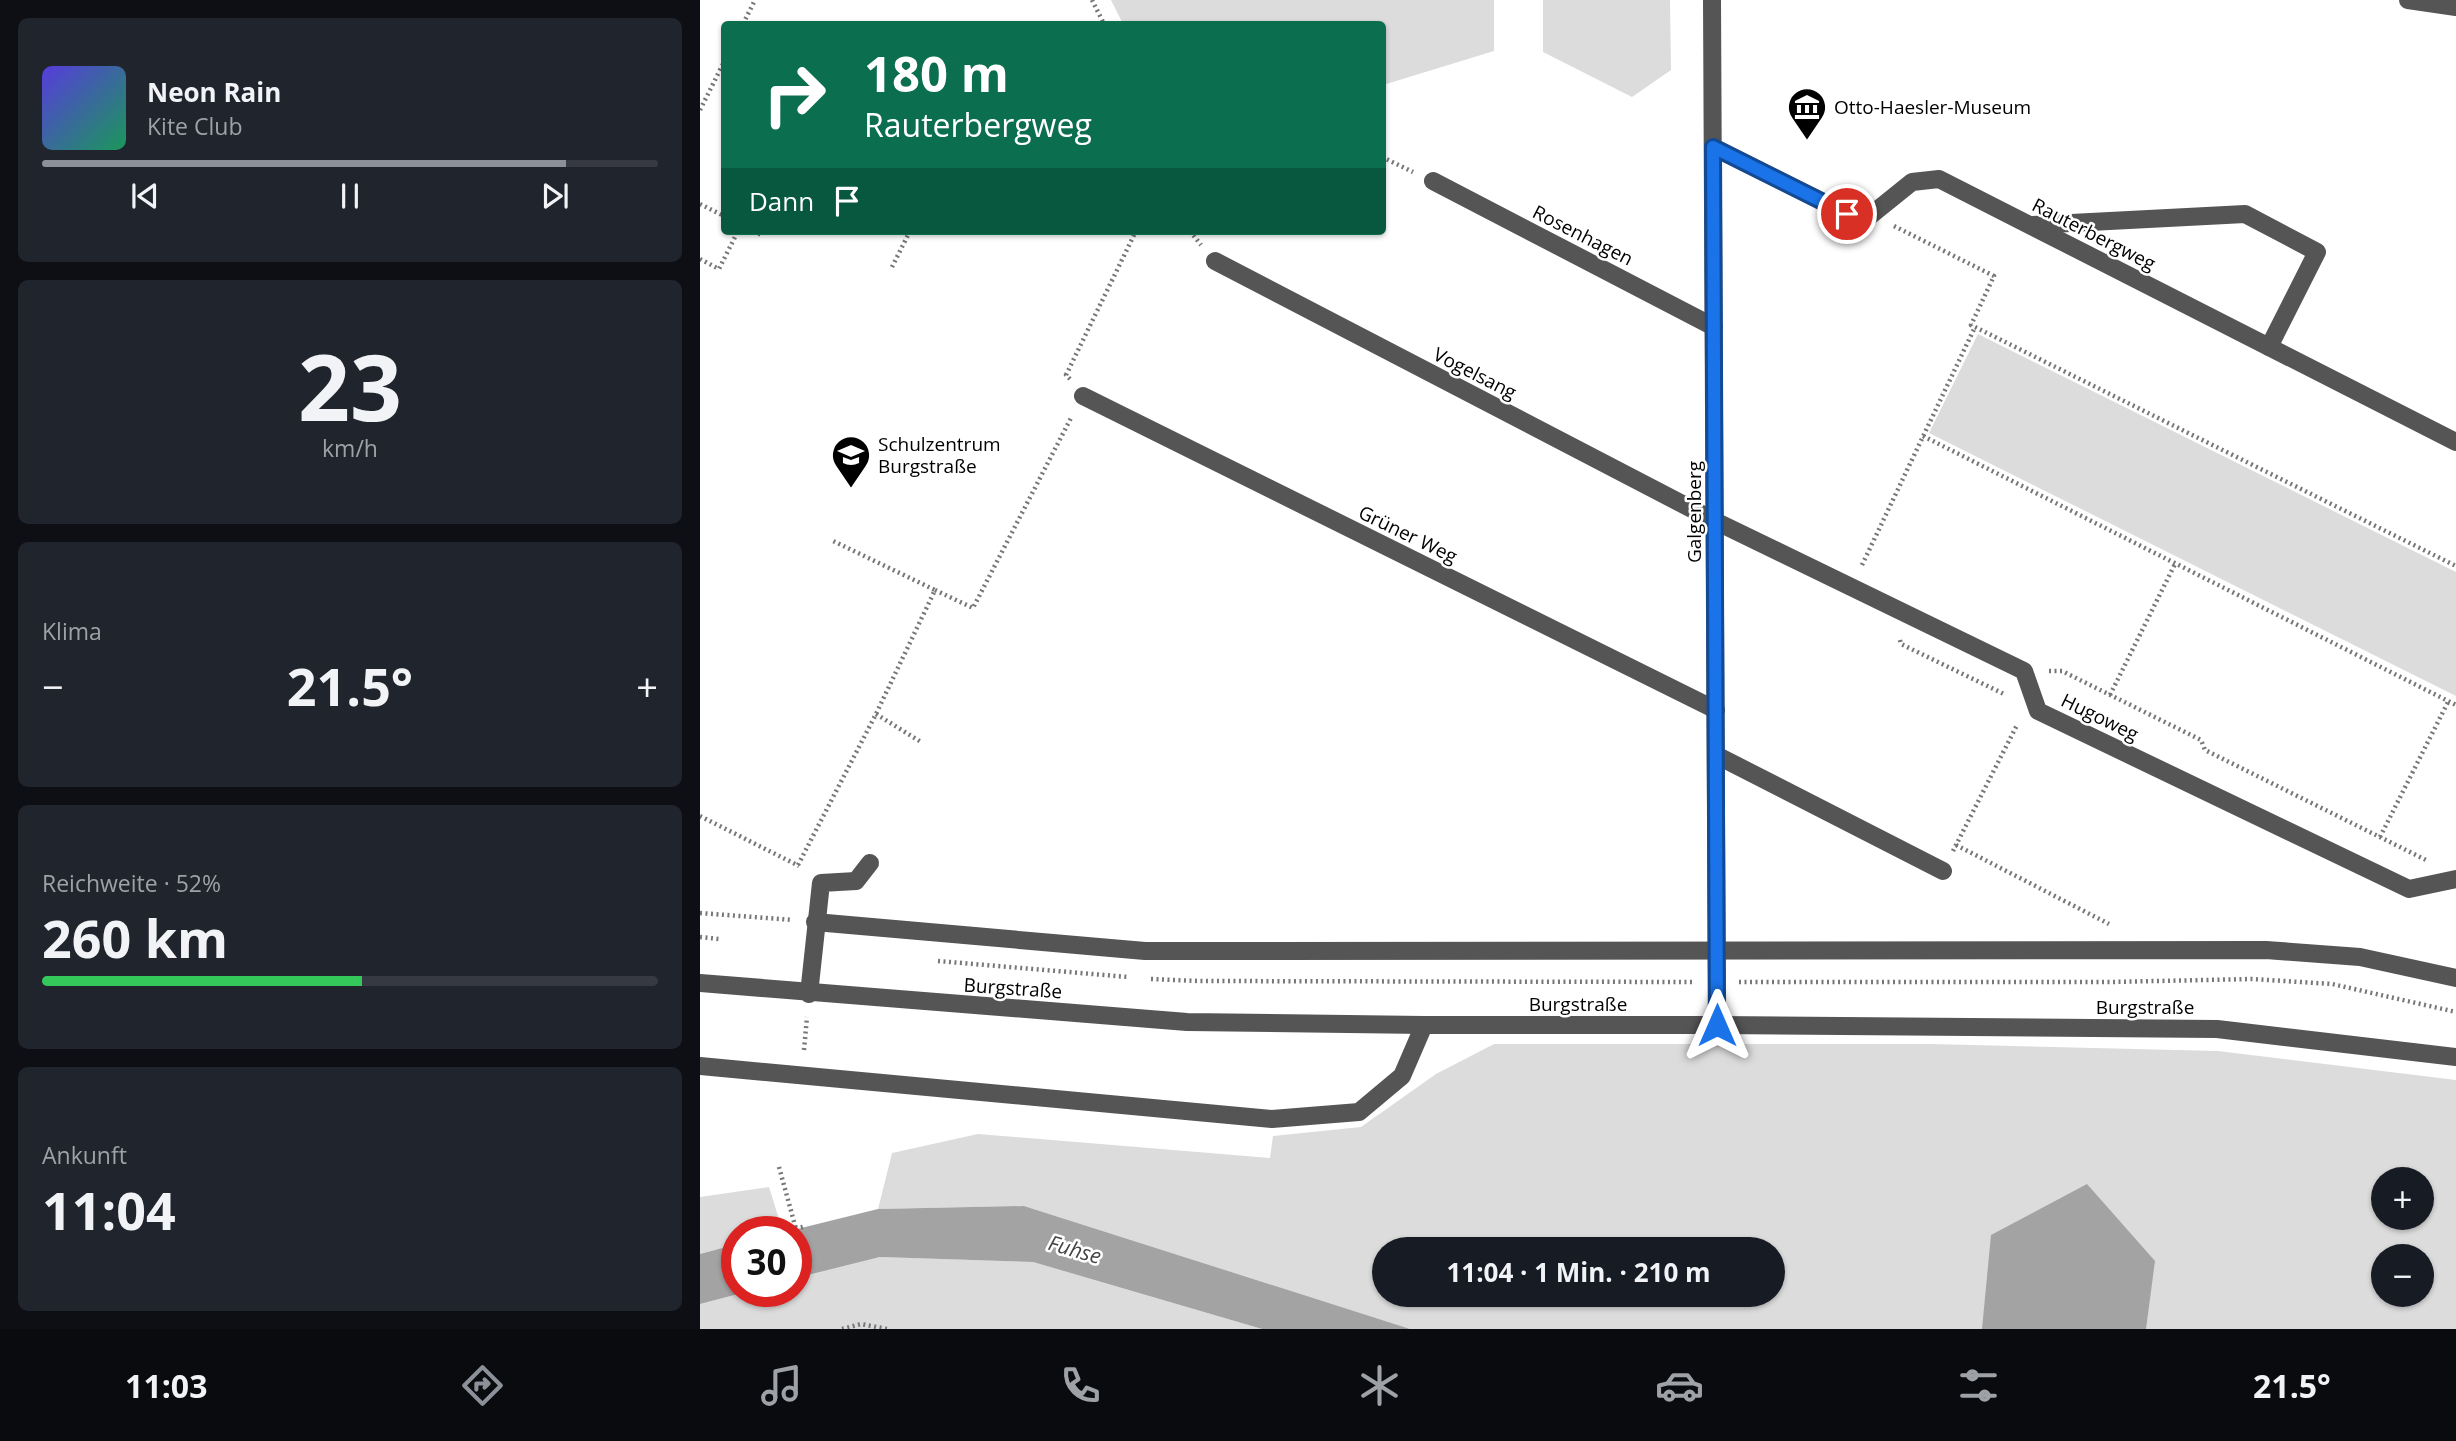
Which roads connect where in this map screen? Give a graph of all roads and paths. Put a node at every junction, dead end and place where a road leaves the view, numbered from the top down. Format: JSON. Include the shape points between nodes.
{"nodes":[{"id":1,"x":755,"y":0,"type":"edge"},
{"id":2,"x":1092,"y":0,"type":"edge"},
{"id":3,"x":1712,"y":0,"type":"edge"},
{"id":4,"x":2408,"y":0,"type":"edge"},
{"id":5,"x":2456,"y":7,"type":"edge"},
{"id":6,"x":744,"y":21,"type":"edge"},
{"id":7,"x":1102,"y":21,"type":"edge"},
{"id":8,"x":721,"y":68,"type":"edge"},
{"id":9,"x":700,"y":110,"type":"edge"},
{"id":10,"x":1713,"y":147,"type":"junction"},
{"id":11,"x":1386,"y":159,"type":"edge"},
{"id":12,"x":1433,"y":181,"type":"joint"},
{"id":13,"x":700,"y":204,"type":"edge"},
{"id":14,"x":721,"y":214,"type":"edge"},
{"id":15,"x":1871,"y":215,"type":"junction"},
{"id":16,"x":2032,"y":225,"type":"junction"},
{"id":17,"x":736,"y":235,"type":"edge"},
{"id":18,"x":908,"y":235,"type":"edge"},
{"id":19,"x":1134,"y":235,"type":"edge"},
{"id":20,"x":700,"y":259,"type":"edge"},
{"id":21,"x":1215,"y":261,"type":"dead end"},
{"id":22,"x":892,"y":267,"type":"dead end"},
{"id":23,"x":1714,"y":327,"type":"junction"},
{"id":24,"x":1975,"y":327,"type":"junction"},
{"id":25,"x":2269,"y":347,"type":"junction"},
{"id":26,"x":1083,"y":396,"type":"junction"},
{"id":27,"x":1923,"y":436,"type":"junction"},
{"id":28,"x":2456,"y":442,"type":"edge"},
{"id":29,"x":1715,"y":521,"type":"junction"},
{"id":30,"x":833,"y":541,"type":"dead end"},
{"id":31,"x":2176,"y":564,"type":"junction"},
{"id":32,"x":2456,"y":566,"type":"edge"},
{"id":33,"x":1851,"y":588,"type":"junction"},
{"id":34,"x":935,"y":590,"type":"junction"},
{"id":35,"x":2024,"y":671,"type":"junction"},
{"id":36,"x":2110,"y":695,"type":"junction"},
{"id":37,"x":2448,"y":702,"type":"junction"},
{"id":38,"x":2456,"y":705,"type":"edge"},
{"id":39,"x":1716,"y":710,"type":"junction"},
{"id":40,"x":876,"y":714,"type":"junction"},
{"id":41,"x":2021,"y":717,"type":"dead end"},
{"id":42,"x":921,"y":742,"type":"dead end"},
{"id":43,"x":1716,"y":755,"type":"junction"},
{"id":44,"x":700,"y":816,"type":"edge"},
{"id":45,"x":2380,"y":837,"type":"junction"},
{"id":46,"x":1956,"y":845,"type":"junction"},
{"id":47,"x":870,"y":863,"type":"dead end"},
{"id":48,"x":2434,"y":864,"type":"dead end"},
{"id":49,"x":798,"y":865,"type":"junction"},
{"id":50,"x":1942,"y":871,"type":"joint"},
{"id":51,"x":2456,"y":879,"type":"edge"},
{"id":52,"x":821,"y":883,"type":"junction"},
{"id":53,"x":700,"y":913,"type":"edge"},
{"id":54,"x":815,"y":922,"type":"junction"},
{"id":55,"x":2109,"y":924,"type":"dead end"},
{"id":56,"x":700,"y":937,"type":"edge"},
{"id":57,"x":719,"y":939,"type":"dead end"},
{"id":58,"x":1717,"y":951,"type":"junction"},
{"id":59,"x":926,"y":960,"type":"dead end"},
{"id":60,"x":2456,"y":978,"type":"edge"},
{"id":61,"x":1717,"y":982,"type":"junction"},
{"id":62,"x":700,"y":983,"type":"edge"},
{"id":63,"x":809,"y":993,"type":"junction"},
{"id":64,"x":2456,"y":1012,"type":"edge"},
{"id":65,"x":807,"y":1014,"type":"dead end"},
{"id":66,"x":1424,"y":1025,"type":"junction"},
{"id":67,"x":1717,"y":1025,"type":"junction"},
{"id":68,"x":805,"y":1037,"type":"dead end"},
{"id":69,"x":2456,"y":1057,"type":"edge"},
{"id":70,"x":700,"y":1066,"type":"edge"},
{"id":71,"x":779,"y":1167,"type":"dead end"},
{"id":72,"x":792,"y":1216,"type":"edge"},
{"id":73,"x":842,"y":1329,"type":"edge"},
{"id":74,"x":887,"y":1329,"type":"edge"}],
"edges":[{"from":1,"to":6,"type":"path"},
{"from":2,"to":7,"type":"path"},
{"from":3,"to":10,"type":"street","name":"Galgenberg"},
{"from":4,"to":5,"type":"street"},
{"from":8,"to":9,"type":"path"},
{"from":10,"to":15,"type":"street","via":[[1847,214]]},
{"from":10,"to":23,"type":"street","name":"Galgenberg"},
{"from":11,"to":12,"type":"path"},
{"from":12,"to":23,"type":"street","name":"Rosenhagen"},
{"from":13,"to":14,"type":"path"},
{"from":15,"to":16,"type":"street","name":"Rauterbergweg","via":[[1912,182],[1939,179]]},
{"from":15,"to":24,"type":"path","via":[[1994,276],[1971,325]]},
{"from":16,"to":25,"type":"street","name":"Rauterbergweg"},
{"from":16,"to":25,"type":"street","via":[[2245,214],[2317,252]]},
{"from":17,"to":20,"type":"path","via":[[719,269]]},
{"from":18,"to":22,"type":"path"},
{"from":19,"to":26,"type":"path","via":[[1066,375]]},
{"from":21,"to":29,"type":"street","name":"Vogelsang"},
{"from":23,"to":29,"type":"street","name":"Galgenberg"},
{"from":24,"to":27,"type":"path"},
{"from":24,"to":32,"type":"path"},
{"from":25,"to":28,"type":"street","name":"Rauterbergweg"},
{"from":26,"to":34,"type":"path","via":[[973,608]]},
{"from":26,"to":39,"type":"street","name":"Grüner Weg"},
{"from":27,"to":31,"type":"path"},
{"from":27,"to":33,"type":"path"},
{"from":29,"to":33,"type":"street"},
{"from":29,"to":39,"type":"street","name":"Galgenberg"},
{"from":30,"to":34,"type":"path"},
{"from":31,"to":36,"type":"path"},
{"from":31,"to":37,"type":"path"},
{"from":33,"to":35,"type":"street"},
{"from":34,"to":40,"type":"path"},
{"from":35,"to":36,"type":"path","via":[[2062,671]]},
{"from":35,"to":51,"type":"street","name":"Hugoweg","via":[[2038,710],[2409,889]]},
{"from":36,"to":45,"type":"path","via":[[2201,740],[2205,750]]},
{"from":37,"to":38,"type":"path"},
{"from":37,"to":45,"type":"path"},
{"from":39,"to":43,"type":"street","name":"Galgenberg"},
{"from":40,"to":42,"type":"path"},
{"from":40,"to":49,"type":"path"},
{"from":41,"to":46,"type":"path"},
{"from":43,"to":50,"type":"street"},
{"from":43,"to":58,"type":"street","name":"Galgenberg"},
{"from":44,"to":49,"type":"path"},
{"from":45,"to":48,"type":"path"},
{"from":46,"to":50,"type":"path"},
{"from":46,"to":55,"type":"path"},
{"from":47,"to":52,"type":"street","via":[[856,881]]},
{"from":49,"to":52,"type":"path"},
{"from":52,"to":54,"type":"street"},
{"from":53,"to":54,"type":"path"},
{"from":54,"to":58,"type":"street","via":[[1145,951]]},
{"from":54,"to":63,"type":"street"},
{"from":56,"to":57,"type":"path"},
{"from":58,"to":60,"type":"street","via":[[2266,950],[2360,957]]},
{"from":58,"to":61,"type":"street","name":"Galgenberg"},
{"from":59,"to":61,"type":"path","via":[[1199,981]]},
{"from":61,"to":64,"type":"path","via":[[2252,979],[2332,984]]},
{"from":61,"to":67,"type":"street","name":"Galgenberg"},
{"from":62,"to":63,"type":"street","name":"Burgstraße"},
{"from":63,"to":66,"type":"street","name":"Burgstraße","via":[[1187,1022]]},
{"from":65,"to":68,"type":"path"},
{"from":66,"to":67,"type":"street","name":"Burgstraße"},
{"from":66,"to":70,"type":"street","via":[[1402,1076],[1359,1112],[1272,1119]]},
{"from":67,"to":69,"type":"street","name":"Burgstraße","via":[[2217,1029]]},
{"from":71,"to":72,"type":"path"},
{"from":73,"to":74,"type":"path","via":[[861,1324]]}]}
